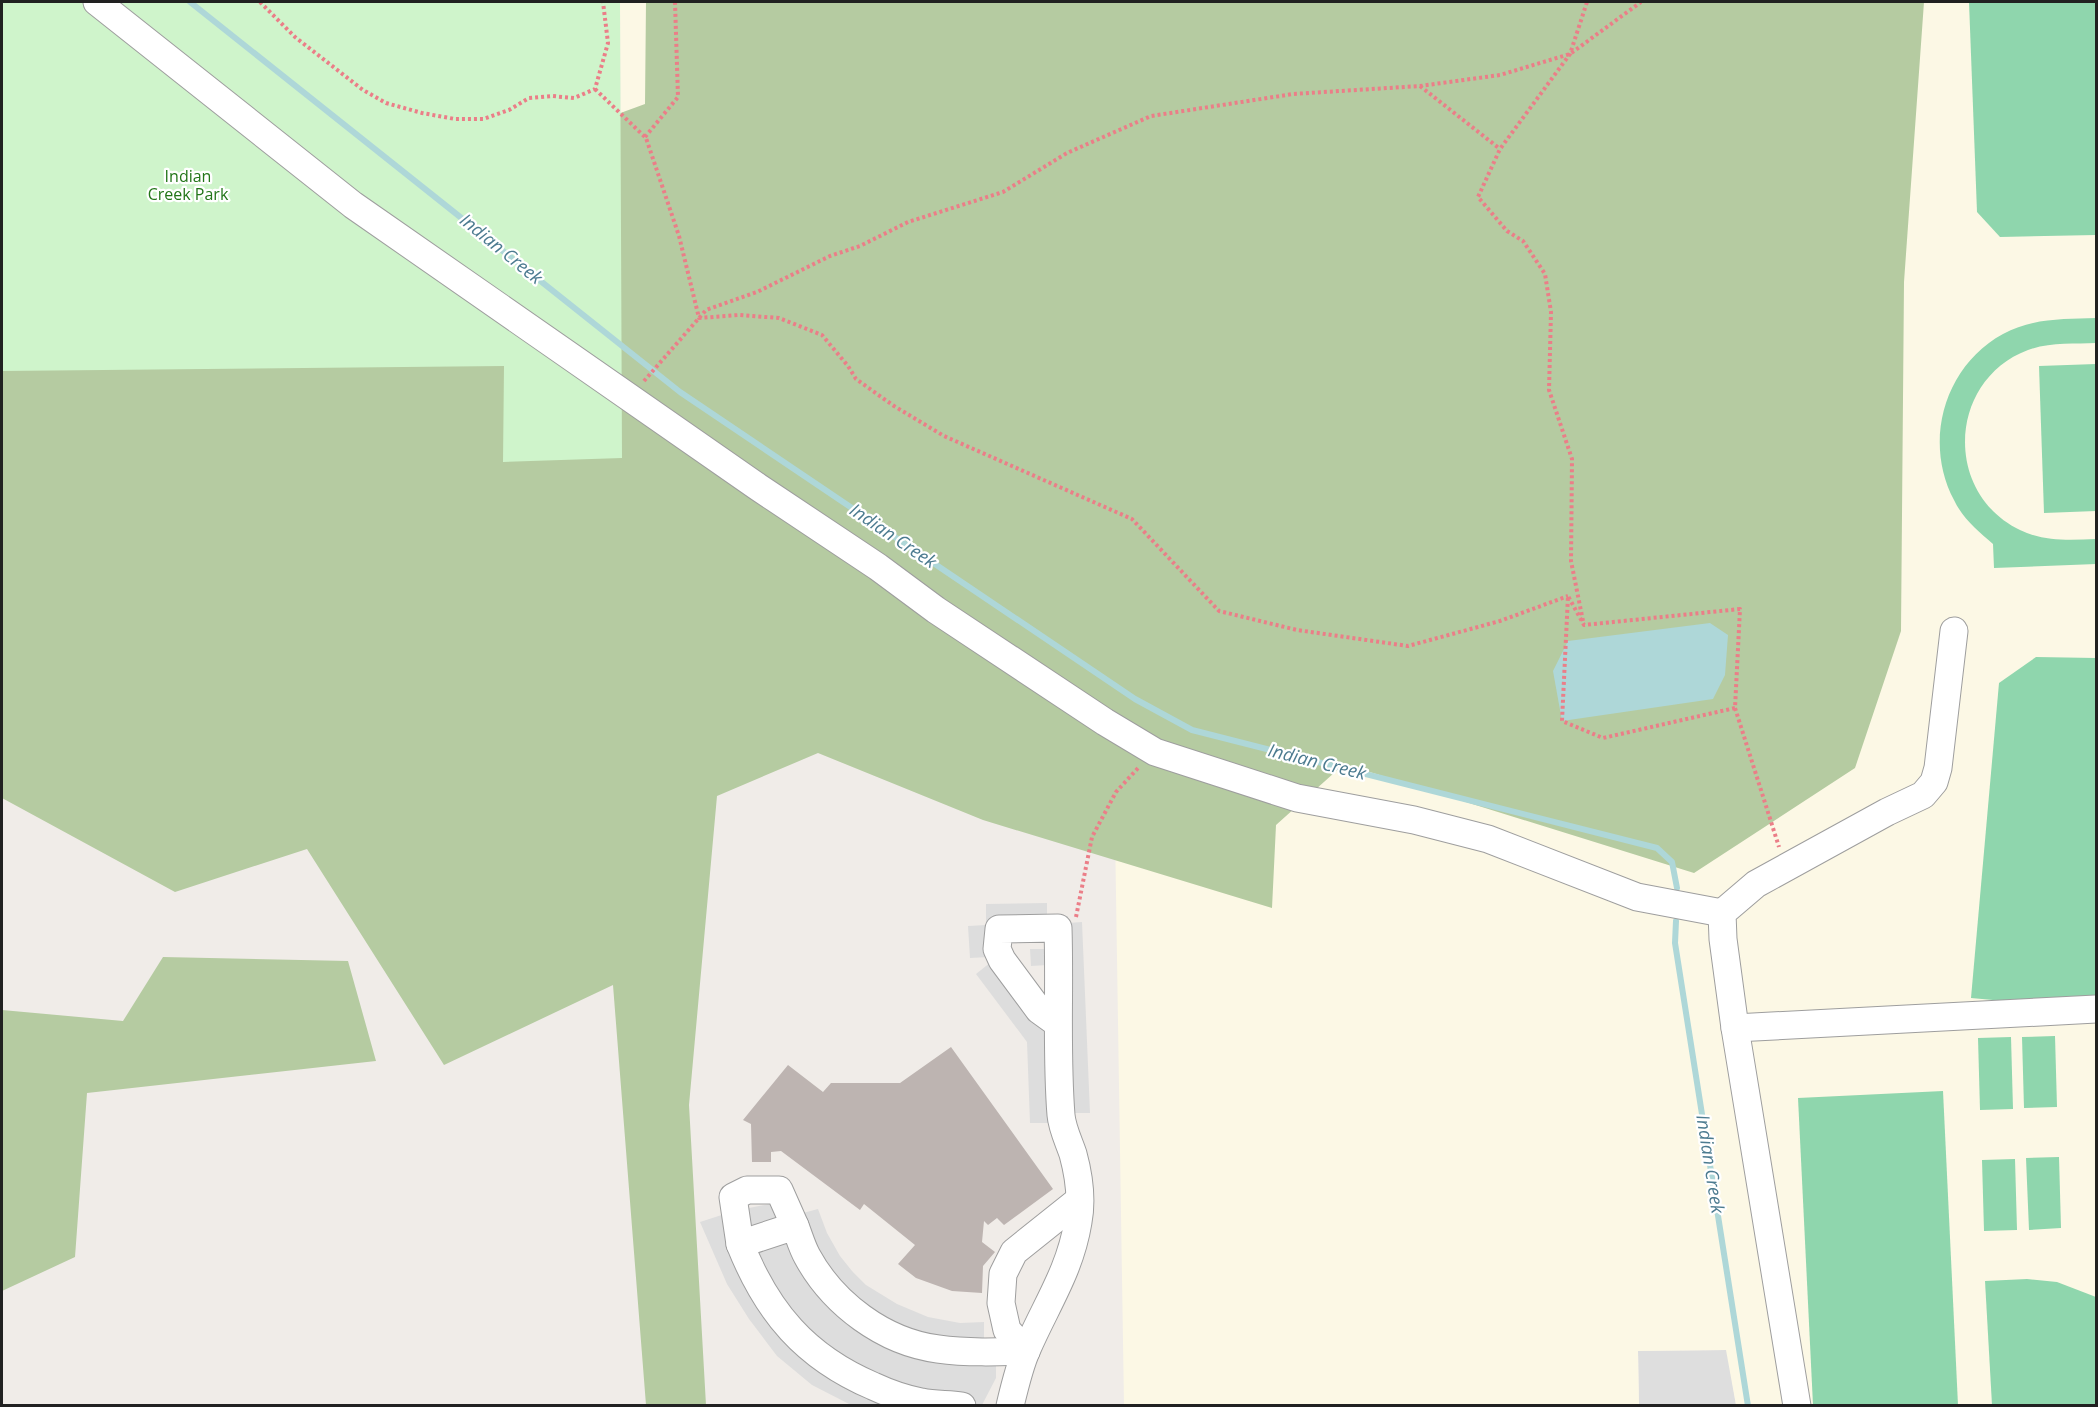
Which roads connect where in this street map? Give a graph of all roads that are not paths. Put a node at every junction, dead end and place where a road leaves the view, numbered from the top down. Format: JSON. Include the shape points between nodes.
{"nodes":[{"id":1,"x":97,"y":2,"type":"edge"},
{"id":2,"x":1954,"y":631,"type":"dead end"},
{"id":3,"x":1722,"y":914,"type":"junction"},
{"id":4,"x":2097,"y":1009,"type":"edge"},
{"id":5,"x":1057,"y":1023,"type":"junction"},
{"id":6,"x":1735,"y":1028,"type":"junction"},
{"id":7,"x":1079,"y":1200,"type":"junction"},
{"id":8,"x":795,"y":1226,"type":"junction"},
{"id":9,"x":740,"y":1244,"type":"junction"},
{"id":10,"x":1026,"y":1351,"type":"junction"},
{"id":11,"x":962,"y":1406,"type":"edge"},
{"id":12,"x":1010,"y":1406,"type":"edge"},
{"id":13,"x":1797,"y":1406,"type":"edge"}],
"edges":[{"from":1,"to":3,"type":"lane","via":[[353,206],[936,610],[1155,752],[1297,798],[1488,838],[1637,897]]},
{"from":2,"to":3,"type":"lane","via":[[1934,782],[1923,795],[1756,884]]},
{"from":3,"to":6,"type":"lane"},
{"from":4,"to":6,"type":"lane"},
{"from":5,"to":5,"type":"lane","via":[[1058,928],[999,928],[997,949],[1002,960],[1039,1010]]},
{"from":5,"to":7,"type":"lane","via":[[1061,1118],[1073,1157]]},
{"from":6,"to":13,"type":"lane"},
{"from":7,"to":10,"type":"lane","via":[[1073,1251]]},
{"from":7,"to":10,"type":"lane","via":[[1014,1252],[1003,1274],[1001,1303],[1007,1330]]},
{"from":8,"to":9,"type":"lane"},
{"from":8,"to":9,"type":"lane","via":[[779,1190],[747,1190],[733,1197]]},
{"from":8,"to":10,"type":"lane","via":[[807,1256],[826,1284],[848,1308],[875,1326],[936,1349]]},
{"from":9,"to":11,"type":"lane","via":[[751,1273],[772,1308],[824,1361],[886,1392],[920,1402]]},
{"from":10,"to":12,"type":"lane"}]}
